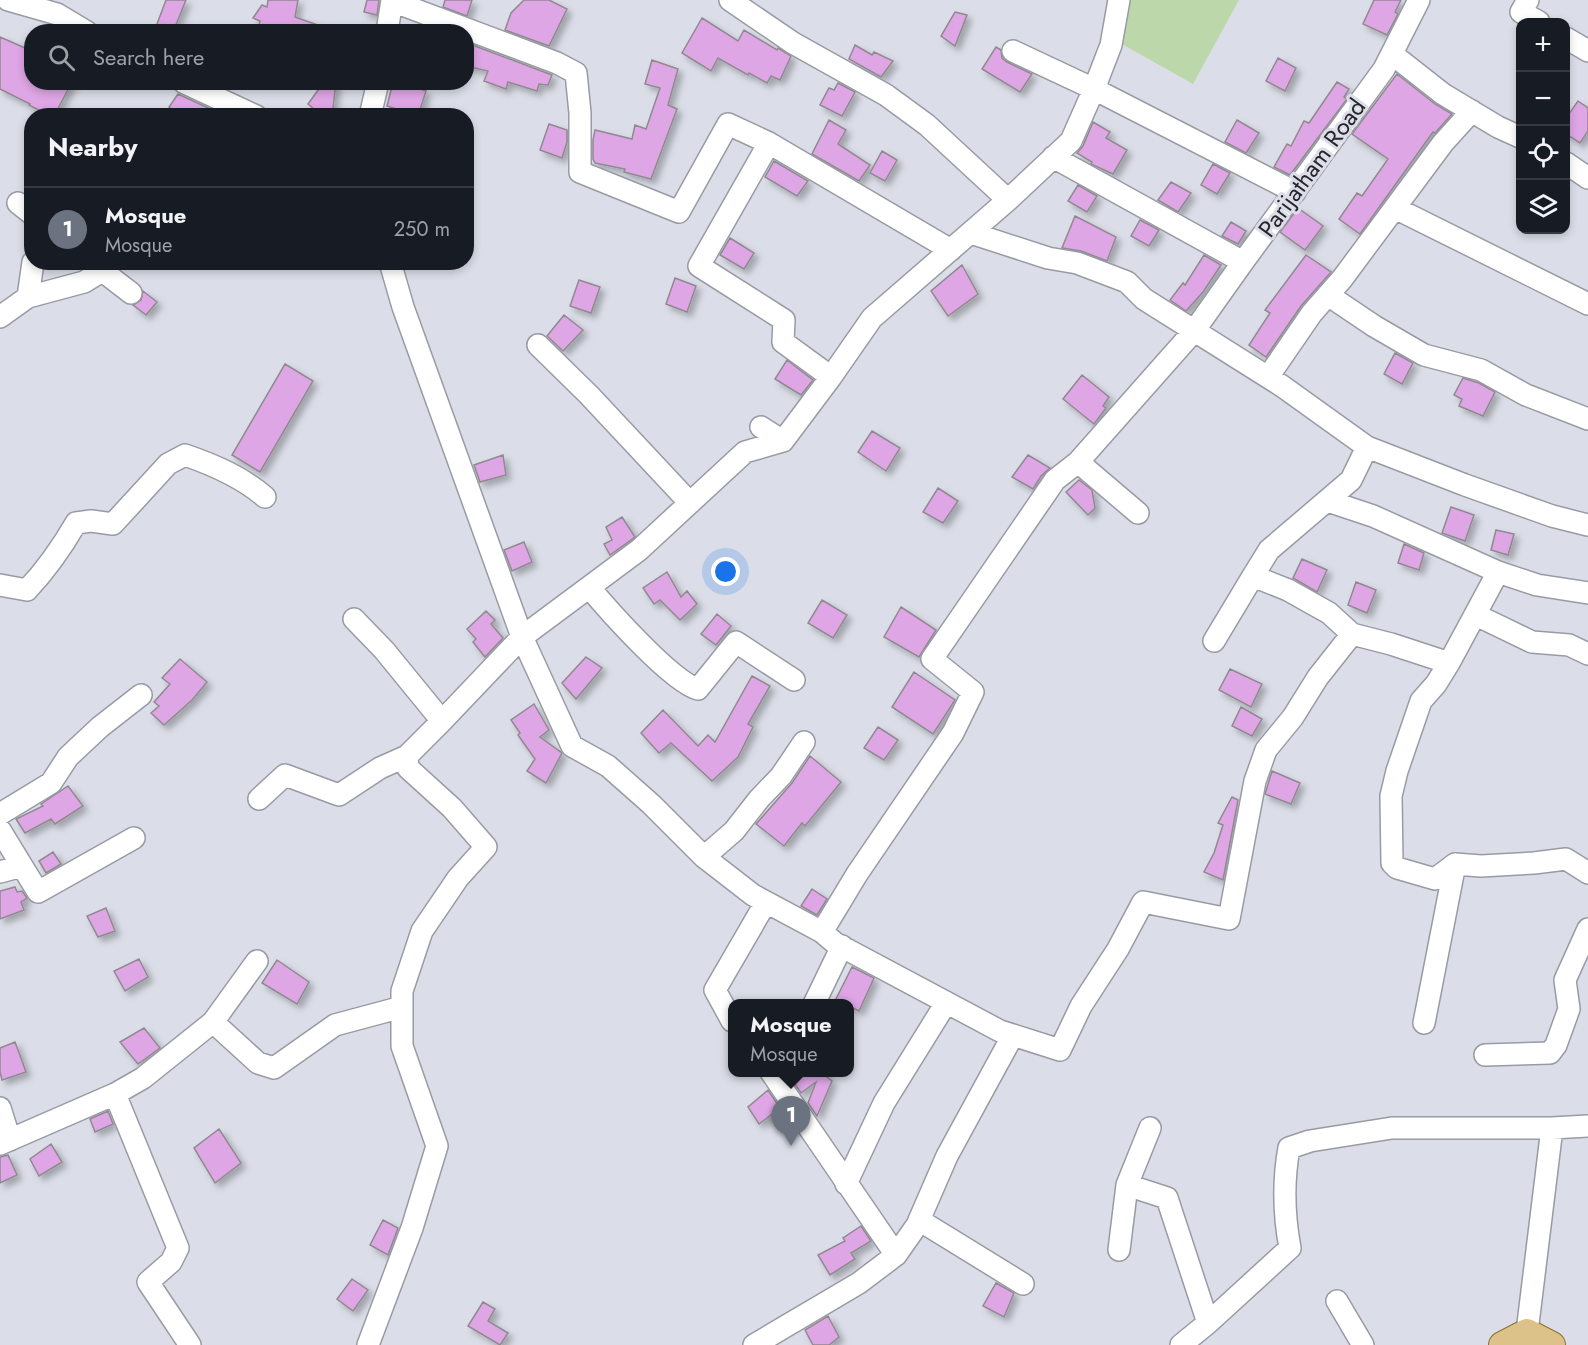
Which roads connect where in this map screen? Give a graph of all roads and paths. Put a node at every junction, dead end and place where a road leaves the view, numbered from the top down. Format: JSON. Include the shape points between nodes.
{"nodes":[{"id":1,"x":8,"y":0,"type":"edge"},
{"id":2,"x":392,"y":0,"type":"edge"},
{"id":3,"x":730,"y":0,"type":"edge"},
{"id":4,"x":1119,"y":0,"type":"edge"},
{"id":5,"x":1419,"y":0,"type":"edge"},
{"id":6,"x":1528,"y":0,"type":"edge"},
{"id":7,"x":1532,"y":18,"type":"edge"},
{"id":8,"x":74,"y":24,"type":"edge"},
{"id":9,"x":388,"y":24,"type":"edge"},
{"id":10,"x":455,"y":24,"type":"edge"},
{"id":11,"x":474,"y":31,"type":"edge"},
{"id":12,"x":1570,"y":40,"type":"edge"},
{"id":13,"x":1014,"y":51,"type":"dead end"},
{"id":14,"x":1588,"y":51,"type":"edge"},
{"id":15,"x":1392,"y":54,"type":"junction"},
{"id":16,"x":1094,"y":89,"type":"junction"},
{"id":17,"x":200,"y":90,"type":"edge"},
{"id":18,"x":376,"y":90,"type":"edge"},
{"id":19,"x":239,"y":108,"type":"edge"},
{"id":20,"x":372,"y":108,"type":"edge"},
{"id":21,"x":1472,"y":111,"type":"junction"},
{"id":22,"x":1516,"y":135,"type":"edge"},
{"id":23,"x":769,"y":143,"type":"junction"},
{"id":24,"x":1053,"y":157,"type":"junction"},
{"id":25,"x":1570,"y":166,"type":"edge"},
{"id":26,"x":1588,"y":178,"type":"edge"},
{"id":27,"x":1295,"y":192,"type":"junction"},
{"id":28,"x":1008,"y":200,"type":"junction"},
{"id":29,"x":1395,"y":208,"type":"junction"},
{"id":30,"x":971,"y":233,"type":"junction"},
{"id":31,"x":951,"y":250,"type":"junction"},
{"id":32,"x":1243,"y":262,"type":"junction"},
{"id":33,"x":32,"y":270,"type":"edge"},
{"id":34,"x":94,"y":270,"type":"edge"},
{"id":35,"x":101,"y":270,"type":"edge"},
{"id":36,"x":392,"y":270,"type":"edge"},
{"id":37,"x":131,"y":293,"type":"dead end"},
{"id":38,"x":1328,"y":295,"type":"junction"},
{"id":39,"x":28,"y":297,"type":"junction"},
{"id":40,"x":1588,"y":304,"type":"edge"},
{"id":41,"x":0,"y":317,"type":"edge"},
{"id":42,"x":1194,"y":331,"type":"junction"},
{"id":43,"x":538,"y":345,"type":"dead end"},
{"id":44,"x":831,"y":377,"type":"junction"},
{"id":45,"x":1268,"y":377,"type":"junction"},
{"id":46,"x":1588,"y":419,"type":"edge"},
{"id":47,"x":761,"y":427,"type":"dead end"},
{"id":48,"x":783,"y":441,"type":"junction"},
{"id":49,"x":1367,"y":447,"type":"junction"},
{"id":50,"x":1078,"y":462,"type":"junction"},
{"id":51,"x":265,"y":497,"type":"dead end"},
{"id":52,"x":1328,"y":501,"type":"junction"},
{"id":53,"x":690,"y":503,"type":"junction"},
{"id":54,"x":1138,"y":513,"type":"dead end"},
{"id":55,"x":1588,"y":525,"type":"edge"},
{"id":56,"x":1498,"y":572,"type":"junction"},
{"id":57,"x":1253,"y":576,"type":"junction"},
{"id":58,"x":0,"y":585,"type":"edge"},
{"id":59,"x":589,"y":587,"type":"junction"},
{"id":60,"x":1588,"y":594,"type":"edge"},
{"id":61,"x":1476,"y":615,"type":"junction"},
{"id":62,"x":354,"y":619,"type":"dead end"},
{"id":63,"x":1352,"y":634,"type":"junction"},
{"id":64,"x":522,"y":637,"type":"junction"},
{"id":65,"x":1214,"y":641,"type":"dead end"},
{"id":66,"x":1588,"y":654,"type":"edge"},
{"id":67,"x":1449,"y":663,"type":"junction"},
{"id":68,"x":794,"y":680,"type":"dead end"},
{"id":69,"x":141,"y":695,"type":"dead end"},
{"id":70,"x":442,"y":721,"type":"junction"},
{"id":71,"x":804,"y":742,"type":"dead end"},
{"id":72,"x":407,"y":756,"type":"junction"},
{"id":73,"x":258,"y":799,"type":"dead end"},
{"id":74,"x":0,"y":814,"type":"edge"},
{"id":75,"x":0,"y":830,"type":"edge"},
{"id":76,"x":134,"y":838,"type":"dead end"},
{"id":77,"x":704,"y":858,"type":"junction"},
{"id":78,"x":1455,"y":864,"type":"junction"},
{"id":79,"x":22,"y":866,"type":"junction"},
{"id":80,"x":0,"y":872,"type":"edge"},
{"id":81,"x":1588,"y":873,"type":"edge"},
{"id":82,"x":766,"y":902,"type":"junction"},
{"id":83,"x":1588,"y":929,"type":"edge"},
{"id":84,"x":822,"y":932,"type":"junction"},
{"id":85,"x":842,"y":946,"type":"junction"},
{"id":86,"x":258,"y":961,"type":"dead end"},
{"id":87,"x":816,"y":999,"type":"edge"},
{"id":88,"x":946,"y":1003,"type":"junction"},
{"id":89,"x":402,"y":1007,"type":"junction"},
{"id":90,"x":728,"y":1014,"type":"edge"},
{"id":91,"x":213,"y":1022,"type":"junction"},
{"id":92,"x":1424,"y":1023,"type":"dead end"},
{"id":93,"x":1013,"y":1035,"type":"junction"},
{"id":94,"x":1485,"y":1055,"type":"dead end"},
{"id":95,"x":777,"y":1077,"type":"edge"},
{"id":96,"x":115,"y":1094,"type":"junction"},
{"id":97,"x":0,"y":1108,"type":"edge"},
{"id":98,"x":1588,"y":1126,"type":"edge"},
{"id":99,"x":1150,"y":1128,"type":"dead end"},
{"id":100,"x":1552,"y":1128,"type":"junction"},
{"id":101,"x":5,"y":1142,"type":"edge"},
{"id":102,"x":846,"y":1184,"type":"junction"},
{"id":103,"x":1127,"y":1185,"type":"junction"},
{"id":104,"x":920,"y":1220,"type":"junction"},
{"id":105,"x":1119,"y":1250,"type":"dead end"},
{"id":106,"x":896,"y":1255,"type":"junction"},
{"id":107,"x":1023,"y":1284,"type":"dead end"},
{"id":108,"x":1337,"y":1301,"type":"dead end"},
{"id":109,"x":1208,"y":1323,"type":"junction"},
{"id":110,"x":1527,"y":1332,"type":"junction"},
{"id":111,"x":190,"y":1345,"type":"edge"},
{"id":112,"x":368,"y":1345,"type":"edge"},
{"id":113,"x":754,"y":1345,"type":"edge"},
{"id":114,"x":1181,"y":1345,"type":"edge"},
{"id":115,"x":1363,"y":1345,"type":"edge"},
{"id":116,"x":1502,"y":1345,"type":"edge"},
{"id":117,"x":1552,"y":1345,"type":"edge"}],
"edges":[{"from":1,"to":8,"type":"street","via":[[57,14]]},
{"from":2,"to":9,"type":"street"},
{"from":2,"to":10,"type":"street"},
{"from":3,"to":28,"type":"street","via":[[927,124]]},
{"from":4,"to":16,"type":"street","via":[[1111,45]]},
{"from":5,"to":15,"type":"street","name":"Parijatham Road"},
{"from":6,"to":7,"type":"street","via":[[1521,12]]},
{"from":11,"to":23,"type":"street","via":[[576,73],[580,172],[679,212],[728,124]]},
{"from":12,"to":14,"type":"street"},
{"from":13,"to":16,"type":"street"},
{"from":15,"to":21,"type":"street"},
{"from":15,"to":27,"type":"street","name":"Parijatham Road"},
{"from":16,"to":24,"type":"street","via":[[1071,141]]},
{"from":16,"to":27,"type":"street"},
{"from":17,"to":19,"type":"street"},
{"from":18,"to":20,"type":"street"},
{"from":21,"to":22,"type":"street"},
{"from":21,"to":29,"type":"street"},
{"from":23,"to":31,"type":"street"},
{"from":23,"to":44,"type":"street","via":[[699,266],[784,320],[783,342]]},
{"from":24,"to":28,"type":"street"},
{"from":24,"to":32,"type":"street"},
{"from":25,"to":26,"type":"street"},
{"from":27,"to":32,"type":"street","name":"Parijatham Road"},
{"from":28,"to":30,"type":"street"},
{"from":29,"to":38,"type":"street"},
{"from":29,"to":40,"type":"street"},
{"from":30,"to":31,"type":"street"},
{"from":30,"to":42,"type":"street","via":[[1043,265],[1077,263],[1127,282],[1144,299]]},
{"from":31,"to":44,"type":"street","via":[[872,318]]},
{"from":32,"to":42,"type":"street","name":"Parijatham Road"},
{"from":33,"to":39,"type":"street"},
{"from":34,"to":39,"type":"street","via":[[84,282]]},
{"from":35,"to":37,"type":"street"},
{"from":36,"to":64,"type":"street"},
{"from":38,"to":45,"type":"street"},
{"from":38,"to":46,"type":"street","via":[[1424,354],[1481,370],[1526,395]]},
{"from":39,"to":41,"type":"street"},
{"from":42,"to":45,"type":"street"},
{"from":42,"to":50,"type":"street","name":"Parijatham Road"},
{"from":43,"to":53,"type":"street"},
{"from":44,"to":48,"type":"street"},
{"from":45,"to":49,"type":"street"},
{"from":47,"to":48,"type":"street"},
{"from":48,"to":53,"type":"street","via":[[746,452]]},
{"from":49,"to":52,"type":"street","via":[[1352,480]]},
{"from":49,"to":55,"type":"street","via":[[1552,516]]},
{"from":50,"to":54,"type":"street"},
{"from":50,"to":84,"type":"street","name":"Parijatham Road","via":[[1055,480],[1040,500],[932,659],[973,692],[953,733]]},
{"from":51,"to":58,"type":"street","via":[[246,482],[185,454],[168,464],[113,524],[76,523],[27,590]]},
{"from":52,"to":56,"type":"street","via":[[1373,516]]},
{"from":52,"to":57,"type":"street","via":[[1269,550]]},
{"from":53,"to":59,"type":"street","via":[[639,550]]},
{"from":56,"to":60,"type":"street","via":[[1536,585]]},
{"from":56,"to":61,"type":"street"},
{"from":57,"to":63,"type":"street","via":[[1329,612]]},
{"from":57,"to":65,"type":"street"},
{"from":59,"to":64,"type":"street"},
{"from":59,"to":68,"type":"street","via":[[673,674],[692,687],[698,689],[736,642]]},
{"from":61,"to":66,"type":"street","via":[[1532,642],[1569,645]]},
{"from":61,"to":67,"type":"street"},
{"from":62,"to":70,"type":"street"},
{"from":63,"to":67,"type":"street"},
{"from":63,"to":93,"type":"street","via":[[1266,750],[1255,781],[1229,919],[1143,902],[1118,950],[1081,1006],[1060,1050]]},
{"from":64,"to":70,"type":"street"},
{"from":64,"to":77,"type":"street","via":[[572,746],[608,766]]},
{"from":67,"to":78,"type":"street","via":[[1421,701],[1397,771],[1391,796],[1391,857],[1397,868],[1436,879]]},
{"from":69,"to":74,"type":"street","via":[[68,757],[51,783]]},
{"from":70,"to":72,"type":"street"},
{"from":71,"to":77,"type":"street","via":[[734,831]]},
{"from":72,"to":73,"type":"street","via":[[380,768],[339,795],[285,775]]},
{"from":72,"to":89,"type":"street","via":[[408,768],[452,808],[486,847],[458,878],[422,931],[402,991]]},
{"from":75,"to":79,"type":"street"},
{"from":76,"to":79,"type":"street","via":[[38,892]]},
{"from":77,"to":82,"type":"street"},
{"from":78,"to":81,"type":"street","via":[[1534,864],[1566,859]]},
{"from":78,"to":92,"type":"street"},
{"from":79,"to":80,"type":"street"},
{"from":82,"to":84,"type":"street"},
{"from":82,"to":90,"type":"street","via":[[715,990]]},
{"from":83,"to":94,"type":"street","via":[[1565,980],[1569,1009],[1550,1053]]},
{"from":84,"to":85,"type":"street"},
{"from":85,"to":87,"type":"street"},
{"from":85,"to":88,"type":"street"},
{"from":86,"to":91,"type":"street"},
{"from":88,"to":93,"type":"street"},
{"from":88,"to":102,"type":"street","via":[[884,1103]]},
{"from":89,"to":91,"type":"street","via":[[335,1024],[274,1068],[258,1063]]},
{"from":89,"to":112,"type":"street","via":[[402,1046],[437,1146],[412,1228]]},
{"from":91,"to":96,"type":"street","via":[[143,1078]]},
{"from":93,"to":104,"type":"street","via":[[947,1156]]},
{"from":95,"to":102,"type":"street"},
{"from":96,"to":101,"type":"street"},
{"from":96,"to":111,"type":"street","via":[[178,1248],[171,1262],[148,1282]]},
{"from":97,"to":101,"type":"street"},
{"from":98,"to":100,"type":"street"},
{"from":99,"to":103,"type":"street"},
{"from":100,"to":109,"type":"street","via":[[1392,1128],[1289,1148],[1285,1221],[1290,1248]]},
{"from":100,"to":110,"type":"street"},
{"from":102,"to":106,"type":"street"},
{"from":103,"to":105,"type":"street"},
{"from":103,"to":109,"type":"street","via":[[1167,1198]]},
{"from":104,"to":106,"type":"street"},
{"from":104,"to":107,"type":"street"},
{"from":106,"to":113,"type":"street","via":[[859,1283]]},
{"from":108,"to":115,"type":"street"},
{"from":109,"to":114,"type":"street"},
{"from":110,"to":116,"type":"main road"},
{"from":110,"to":117,"type":"main road"}]}
